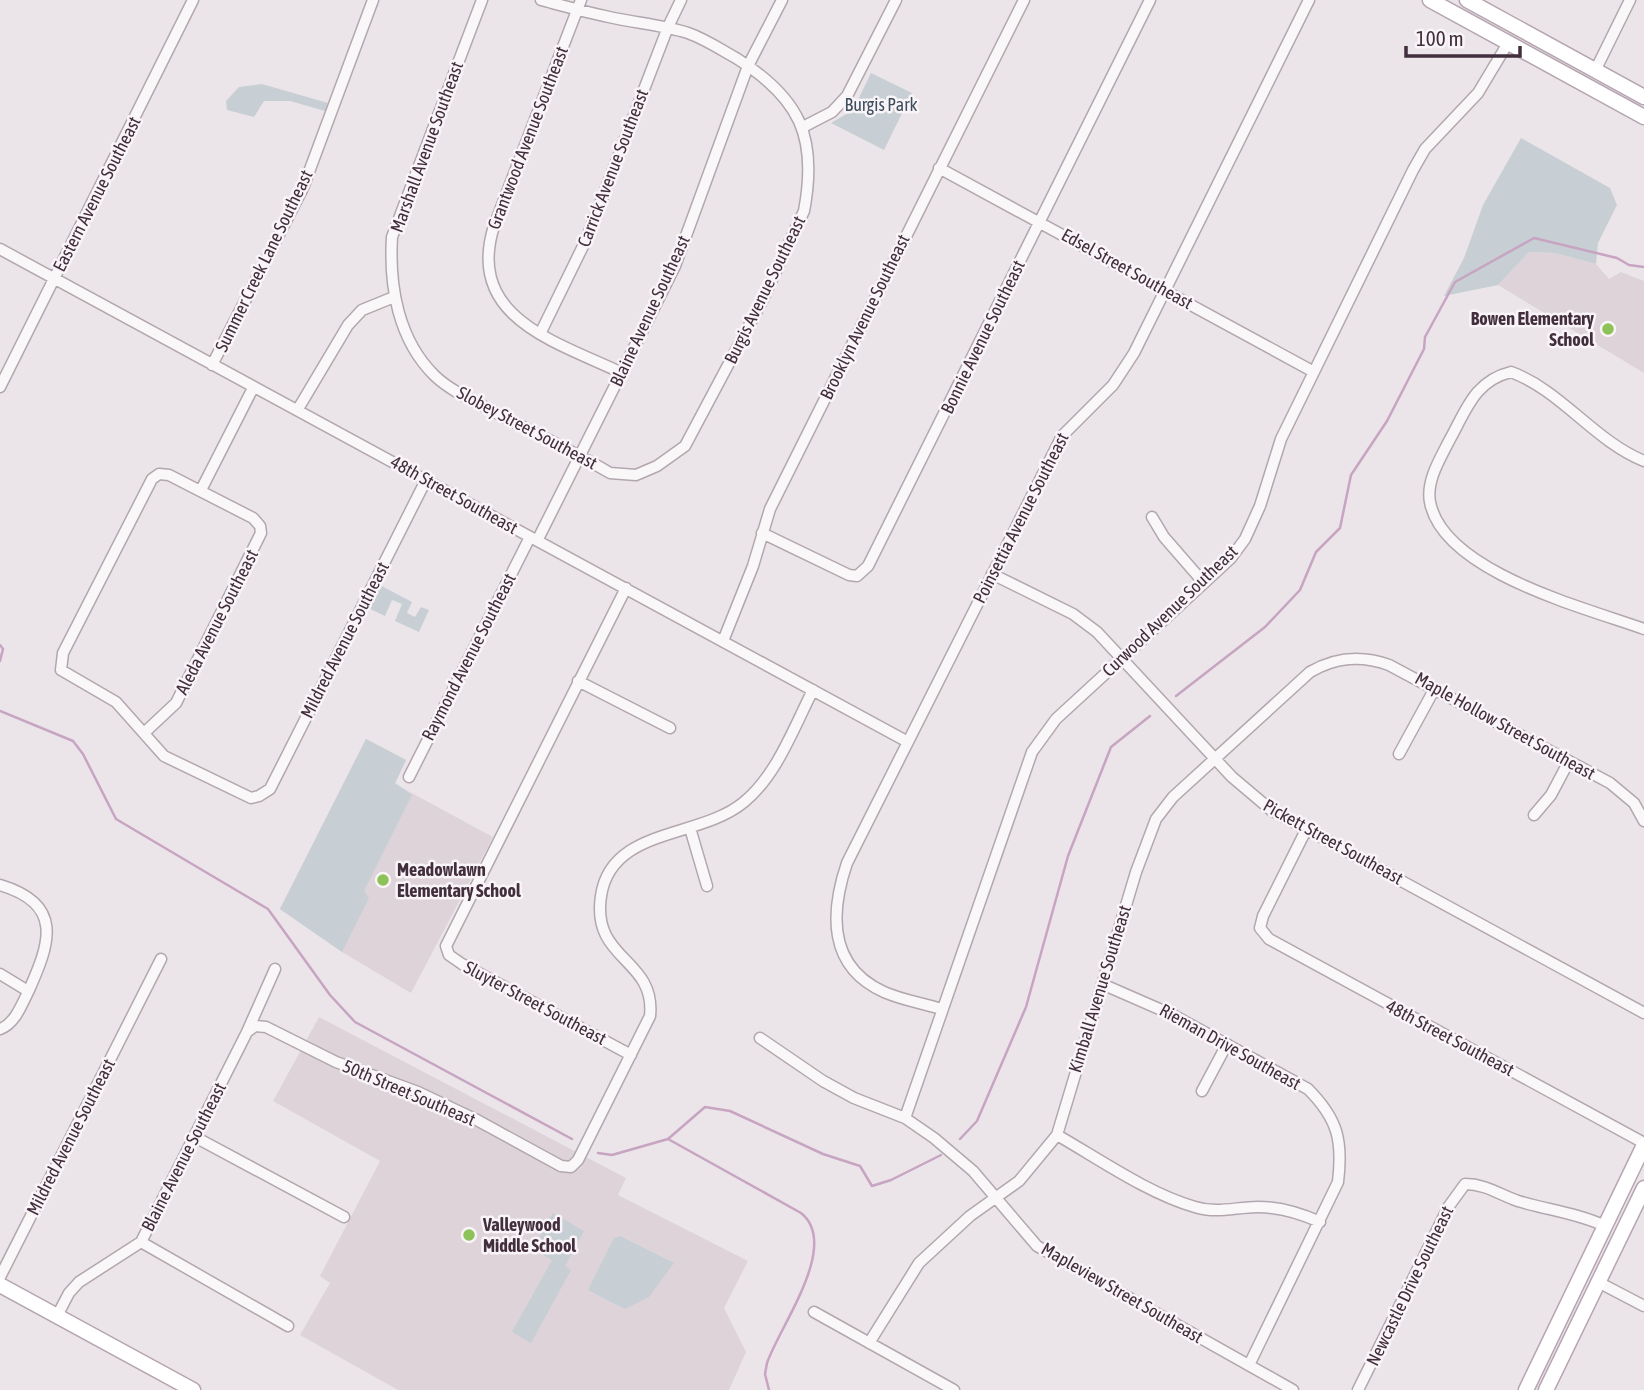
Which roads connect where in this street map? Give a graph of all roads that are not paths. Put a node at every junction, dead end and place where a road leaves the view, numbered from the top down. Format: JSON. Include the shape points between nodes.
{"nodes":[{"id":1,"x":193,"y":0,"type":"edge"},
{"id":2,"x":373,"y":0,"type":"edge"},
{"id":3,"x":482,"y":0,"type":"edge"},
{"id":4,"x":541,"y":0,"type":"edge"},
{"id":5,"x":681,"y":0,"type":"edge"},
{"id":6,"x":782,"y":0,"type":"edge"},
{"id":7,"x":896,"y":0,"type":"edge"},
{"id":8,"x":1024,"y":0,"type":"edge"},
{"id":9,"x":1150,"y":0,"type":"edge"},
{"id":10,"x":1309,"y":0,"type":"edge"},
{"id":11,"x":1430,"y":0,"type":"edge"},
{"id":12,"x":1467,"y":0,"type":"edge"},
{"id":13,"x":1630,"y":0,"type":"edge"},
{"id":14,"x":579,"y":4,"type":"edge"},
{"id":15,"x":1489,"y":5,"type":"edge"},
{"id":16,"x":1460,"y":17,"type":"junction"},
{"id":17,"x":668,"y":27,"type":"junction"},
{"id":18,"x":1541,"y":41,"type":"junction"},
{"id":19,"x":1508,"y":43,"type":"junction"},
{"id":20,"x":748,"y":66,"type":"junction"},
{"id":21,"x":1595,"y":71,"type":"junction"},
{"id":22,"x":1644,"y":97,"type":"edge"},
{"id":23,"x":1644,"y":117,"type":"edge"},
{"id":24,"x":803,"y":127,"type":"junction"},
{"id":25,"x":939,"y":168,"type":"junction"},
{"id":26,"x":1039,"y":221,"type":"junction"},
{"id":27,"x":0,"y":249,"type":"edge"},
{"id":28,"x":54,"y":279,"type":"junction"},
{"id":29,"x":1165,"y":291,"type":"junction"},
{"id":30,"x":394,"y":297,"type":"junction"},
{"id":31,"x":540,"y":334,"type":"junction"},
{"id":32,"x":212,"y":365,"type":"junction"},
{"id":33,"x":1314,"y":372,"type":"junction"},
{"id":34,"x":622,"y":373,"type":"junction"},
{"id":35,"x":438,"y":379,"type":"joint"},
{"id":36,"x":0,"y":387,"type":"edge"},
{"id":37,"x":253,"y":388,"type":"junction"},
{"id":38,"x":298,"y":409,"type":"junction"},
{"id":39,"x":580,"y":456,"type":"junction"},
{"id":40,"x":1644,"y":461,"type":"edge"},
{"id":41,"x":657,"y":466,"type":"joint"},
{"id":42,"x":426,"y":480,"type":"junction"},
{"id":43,"x":201,"y":490,"type":"junction"},
{"id":44,"x":1153,"y":517,"type":"dead end"},
{"id":45,"x":762,"y":533,"type":"junction"},
{"id":46,"x":534,"y":538,"type":"junction"},
{"id":47,"x":992,"y":574,"type":"junction"},
{"id":48,"x":1204,"y":583,"type":"junction"},
{"id":49,"x":626,"y":588,"type":"junction"},
{"id":50,"x":1644,"y":629,"type":"edge"},
{"id":51,"x":723,"y":641,"type":"junction"},
{"id":52,"x":1122,"y":657,"type":"junction"},
{"id":53,"x":1351,"y":658,"type":"joint"},
{"id":54,"x":578,"y":681,"type":"junction"},
{"id":55,"x":1435,"y":688,"type":"junction"},
{"id":56,"x":813,"y":690,"type":"junction"},
{"id":57,"x":670,"y":728,"type":"dead end"},
{"id":58,"x":144,"y":733,"type":"junction"},
{"id":59,"x":908,"y":743,"type":"junction"},
{"id":60,"x":1399,"y":754,"type":"dead end"},
{"id":61,"x":1214,"y":758,"type":"junction"},
{"id":62,"x":1569,"y":761,"type":"junction"},
{"id":63,"x":409,"y":778,"type":"dead end"},
{"id":64,"x":1535,"y":814,"type":"dead end"},
{"id":65,"x":1644,"y":821,"type":"edge"},
{"id":66,"x":690,"y":828,"type":"junction"},
{"id":67,"x":1306,"y":830,"type":"junction"},
{"id":68,"x":0,"y":885,"type":"edge"},
{"id":69,"x":707,"y":886,"type":"dead end"},
{"id":70,"x":161,"y":959,"type":"dead end"},
{"id":71,"x":275,"y":969,"type":"dead end"},
{"id":72,"x":0,"y":974,"type":"edge"},
{"id":73,"x":1102,"y":984,"type":"junction"},
{"id":74,"x":28,"y":991,"type":"junction"},
{"id":75,"x":941,"y":1009,"type":"junction"},
{"id":76,"x":1644,"y":1013,"type":"edge"},
{"id":77,"x":0,"y":1029,"type":"edge"},
{"id":78,"x":247,"y":1032,"type":"junction"},
{"id":79,"x":760,"y":1038,"type":"dead end"},
{"id":80,"x":1227,"y":1044,"type":"junction"},
{"id":81,"x":631,"y":1055,"type":"junction"},
{"id":82,"x":1202,"y":1091,"type":"dead end"},
{"id":83,"x":905,"y":1118,"type":"junction"},
{"id":84,"x":1057,"y":1135,"type":"junction"},
{"id":85,"x":195,"y":1137,"type":"junction"},
{"id":86,"x":1644,"y":1144,"type":"edge"},
{"id":87,"x":1644,"y":1188,"type":"edge"},
{"id":88,"x":996,"y":1199,"type":"junction"},
{"id":89,"x":344,"y":1217,"type":"dead end"},
{"id":90,"x":1320,"y":1222,"type":"junction"},
{"id":91,"x":1605,"y":1226,"type":"junction"},
{"id":92,"x":141,"y":1242,"type":"junction"},
{"id":93,"x":0,"y":1277,"type":"edge"},
{"id":94,"x":1598,"y":1282,"type":"junction"},
{"id":95,"x":0,"y":1285,"type":"edge"},
{"id":96,"x":1590,"y":1299,"type":"junction"},
{"id":97,"x":1644,"y":1306,"type":"edge"},
{"id":98,"x":814,"y":1312,"type":"dead end"},
{"id":99,"x":57,"y":1316,"type":"junction"},
{"id":100,"x":1559,"y":1321,"type":"junction"},
{"id":101,"x":288,"y":1326,"type":"dead end"},
{"id":102,"x":869,"y":1343,"type":"junction"},
{"id":103,"x":1249,"y":1365,"type":"junction"},
{"id":104,"x":188,"y":1389,"type":"edge"},
{"id":105,"x":954,"y":1390,"type":"edge"},
{"id":106,"x":1293,"y":1390,"type":"edge"},
{"id":107,"x":1358,"y":1390,"type":"edge"},
{"id":108,"x":1526,"y":1390,"type":"edge"},
{"id":109,"x":1535,"y":1390,"type":"edge"},
{"id":110,"x":1546,"y":1390,"type":"edge"}],
"edges":[{"from":1,"to":28,"type":"street","name":"Eastern Avenue Southeast"},
{"from":2,"to":32,"type":"street","name":"Summer Creek Lane Southeast","via":[[303,188]]},
{"from":3,"to":30,"type":"street","name":"Marshall Avenue Southeast","via":[[392,237]]},
{"from":4,"to":14,"type":"street"},
{"from":5,"to":17,"type":"street","name":"Carrick Avenue Southeast"},
{"from":6,"to":20,"type":"street","name":"Blaine Avenue Southeast"},
{"from":7,"to":24,"type":"street","via":[[847,96],[832,112]]},
{"from":8,"to":25,"type":"street","name":"Brooklyn Avenue Southeast"},
{"from":9,"to":26,"type":"street","name":"Bonnie Avenue Southeast"},
{"from":10,"to":29,"type":"street","name":"Poinsettia Avenue Southeast"},
{"from":11,"to":16,"type":"main road"},
{"from":12,"to":15,"type":"main road"},
{"from":13,"to":21,"type":"street"},
{"from":14,"to":17,"type":"street"},
{"from":14,"to":31,"type":"street","name":"Grantwood Avenue Southeast","via":[[489,243],[490,276],[497,294],[506,310]]},
{"from":15,"to":16,"type":"main road","via":[[1478,16]]},
{"from":15,"to":18,"type":"main road"},
{"from":16,"to":19,"type":"main road"},
{"from":17,"to":20,"type":"street","via":[[710,43]]},
{"from":17,"to":31,"type":"street","name":"Carrick Avenue Southeast","via":[[586,240]]},
{"from":18,"to":19,"type":"main road","via":[[1521,36]]},
{"from":18,"to":21,"type":"main road"},
{"from":19,"to":23,"type":"main road"},
{"from":19,"to":33,"type":"street","name":"Curwood Avenue Southeast","via":[[1478,93],[1425,149]]},
{"from":20,"to":24,"type":"street","via":[[780,93]]},
{"from":20,"to":34,"type":"street","name":"Blaine Avenue Southeast","via":[[675,266]]},
{"from":21,"to":22,"type":"main road"},
{"from":24,"to":41,"type":"street","name":"Burgis Avenue Southeast","via":[[811,176],[804,211],[685,446]]},
{"from":25,"to":26,"type":"street","name":"Edsel Street Southeast"},
{"from":25,"to":45,"type":"street","name":"Brooklyn Avenue Southeast"},
{"from":26,"to":29,"type":"street","name":"Edsel Street Southeast"},
{"from":26,"to":45,"type":"street","name":"Bonnie Avenue Southeast","via":[[863,573],[849,575]]},
{"from":27,"to":28,"type":"street","name":"48th Street Southeast"},
{"from":28,"to":32,"type":"street","name":"48th Street Southeast"},
{"from":28,"to":36,"type":"street","name":"Eastern Avenue Southeast"},
{"from":29,"to":33,"type":"street","name":"Edsel Street Southeast"},
{"from":29,"to":47,"type":"street","name":"Poinsettia Avenue Southeast","via":[[1121,374],[1062,436]]},
{"from":30,"to":35,"type":"street","name":"Marshall Avenue Southeast","via":[[402,326]]},
{"from":30,"to":38,"type":"street","via":[[362,310],[348,326]]},
{"from":31,"to":34,"type":"street","name":"Grantwood Avenue Southeast"},
{"from":32,"to":37,"type":"street","name":"48th Street Southeast"},
{"from":33,"to":48,"type":"street","name":"Curwood Avenue Southeast","via":[[1281,439],[1254,523],[1231,558]]},
{"from":34,"to":39,"type":"street","name":"Blaine Avenue Southeast"},
{"from":35,"to":39,"type":"street","name":"Slobey Street Southeast"},
{"from":37,"to":38,"type":"street","name":"48th Street Southeast"},
{"from":37,"to":43,"type":"street"},
{"from":38,"to":42,"type":"street","name":"48th Street Southeast"},
{"from":39,"to":41,"type":"street","name":"Slobey Street Southeast","via":[[610,473],[636,475]]},
{"from":39,"to":46,"type":"street","name":"Blaine Avenue Southeast"},
{"from":40,"to":50,"type":"street","via":[[1599,436],[1530,379],[1511,372],[1485,382],[1470,402],[1438,463],[1429,499],[1444,532],[1488,567],[1536,590]]},
{"from":42,"to":46,"type":"street","name":"48th Street Southeast"},
{"from":42,"to":58,"type":"street","name":"Mildred Avenue Southeast","via":[[270,789],[259,796],[238,793],[164,756]]},
{"from":43,"to":58,"type":"street","name":"Aleda Avenue Southeast","via":[[253,518],[261,533],[176,703]]},
{"from":43,"to":58,"type":"street","via":[[169,475],[159,474],[152,480],[63,653],[61,670],[116,702]]},
{"from":44,"to":48,"type":"street","via":[[1164,537]]},
{"from":45,"to":51,"type":"street","name":"Brooklyn Avenue Southeast"},
{"from":46,"to":49,"type":"street","name":"48th Street Southeast"},
{"from":46,"to":63,"type":"street","name":"Raymond Avenue Southeast"},
{"from":47,"to":52,"type":"street","name":"Pickett Street Southeast","via":[[1073,614]]},
{"from":47,"to":59,"type":"street","name":"Poinsettia Avenue Southeast"},
{"from":48,"to":52,"type":"street","name":"Curwood Avenue Southeast"},
{"from":49,"to":51,"type":"street","name":"48th Street Southeast"},
{"from":49,"to":54,"type":"street"},
{"from":51,"to":56,"type":"street","name":"48th Street Southeast"},
{"from":52,"to":61,"type":"street","name":"Pickett Street Southeast"},
{"from":52,"to":75,"type":"street","name":"Curwood Avenue Southeast","via":[[1056,719],[1032,752]]},
{"from":53,"to":55,"type":"street","name":"Maple Hollow Street Southeast","via":[[1390,665]]},
{"from":53,"to":61,"type":"street","name":"Kimball Avenue Southeast","via":[[1327,663],[1304,676]]},
{"from":54,"to":57,"type":"street"},
{"from":54,"to":81,"type":"street","name":"Sluyter Street Southeast","via":[[446,946],[449,955],[462,964]]},
{"from":55,"to":60,"type":"street"},
{"from":55,"to":62,"type":"street","name":"Maple Hollow Street Southeast"},
{"from":56,"to":59,"type":"street","name":"48th Street Southeast"},
{"from":56,"to":66,"type":"street","via":[[760,788],[742,804]]},
{"from":59,"to":75,"type":"street","name":"Poinsettia Avenue Southeast","via":[[847,863],[834,906],[837,935],[850,967],[872,986]]},
{"from":61,"to":67,"type":"street","name":"Pickett Street Southeast","via":[[1262,804]]},
{"from":61,"to":73,"type":"street","name":"Kimball Avenue Southeast","via":[[1172,797],[1156,819]]},
{"from":62,"to":64,"type":"street"},
{"from":62,"to":65,"type":"street","name":"Maple Hollow Street Southeast","via":[[1619,789]]},
{"from":66,"to":69,"type":"street"},
{"from":66,"to":81,"type":"street","via":[[635,847],[614,864],[601,894],[602,930],[614,951],[649,986],[652,999],[650,1016]]},
{"from":67,"to":76,"type":"street","name":"Pickett Street Southeast"},
{"from":67,"to":86,"type":"street","name":"48th Street Southeast","via":[[1263,916],[1260,928],[1277,945]]},
{"from":68,"to":74,"type":"street","via":[[23,895],[46,921],[49,940]]},
{"from":70,"to":93,"type":"street","name":"Mildred Avenue Southeast"},
{"from":71,"to":78,"type":"street","name":"Blaine Avenue Southeast"},
{"from":72,"to":74,"type":"street"},
{"from":73,"to":80,"type":"street","name":"Rieman Drive Southeast","via":[[1130,993]]},
{"from":73,"to":84,"type":"street","name":"Kimball Avenue Southeast"},
{"from":74,"to":77,"type":"street","via":[[8,1026]]},
{"from":75,"to":83,"type":"street","name":"Curwood Avenue Southeast"},
{"from":78,"to":81,"type":"street","name":"50th Street Southeast","via":[[255,1026],[266,1027],[337,1062],[418,1092],[561,1166],[571,1167]]},
{"from":78,"to":85,"type":"street","name":"Blaine Avenue Southeast"},
{"from":79,"to":83,"type":"street","name":"Mapleview Street Southeast","via":[[854,1098]]},
{"from":80,"to":82,"type":"street"},
{"from":80,"to":90,"type":"street","name":"Rieman Drive Southeast","via":[[1308,1089],[1325,1106],[1341,1153],[1338,1182]]},
{"from":83,"to":88,"type":"street","name":"Mapleview Street Southeast","via":[[955,1153]]},
{"from":84,"to":88,"type":"street","name":"Kimball Avenue Southeast","via":[[1019,1181]]},
{"from":84,"to":90,"type":"street","via":[[1194,1207],[1278,1209]]},
{"from":85,"to":89,"type":"street"},
{"from":85,"to":92,"type":"street","name":"Blaine Avenue Southeast"},
{"from":86,"to":91,"type":"main road"},
{"from":87,"to":94,"type":"main road"},
{"from":88,"to":102,"type":"street","name":"Kimball Avenue Southeast","via":[[919,1263]]},
{"from":88,"to":103,"type":"street","name":"Mapleview Street Southeast","via":[[1037,1246]]},
{"from":90,"to":103,"type":"street","name":"Rieman Drive Southeast"},
{"from":91,"to":96,"type":"main road","via":[[1611,1242]]},
{"from":91,"to":100,"type":"main road"},
{"from":91,"to":107,"type":"street","name":"Newcastle Drive Southeast","via":[[1465,1184],[1449,1206]]},
{"from":92,"to":99,"type":"street","name":"Blaine Avenue Southeast","via":[[79,1282]]},
{"from":92,"to":101,"type":"street"},
{"from":94,"to":96,"type":"main road"},
{"from":94,"to":97,"type":"street"},
{"from":95,"to":99,"type":"main road"},
{"from":96,"to":110,"type":"main road"},
{"from":98,"to":102,"type":"street"},
{"from":99,"to":104,"type":"main road"},
{"from":100,"to":108,"type":"main road"},
{"from":100,"to":109,"type":"main road","via":[[1558,1337]]},
{"from":102,"to":105,"type":"street"},
{"from":103,"to":106,"type":"street","name":"Mapleview Street Southeast"}]}
